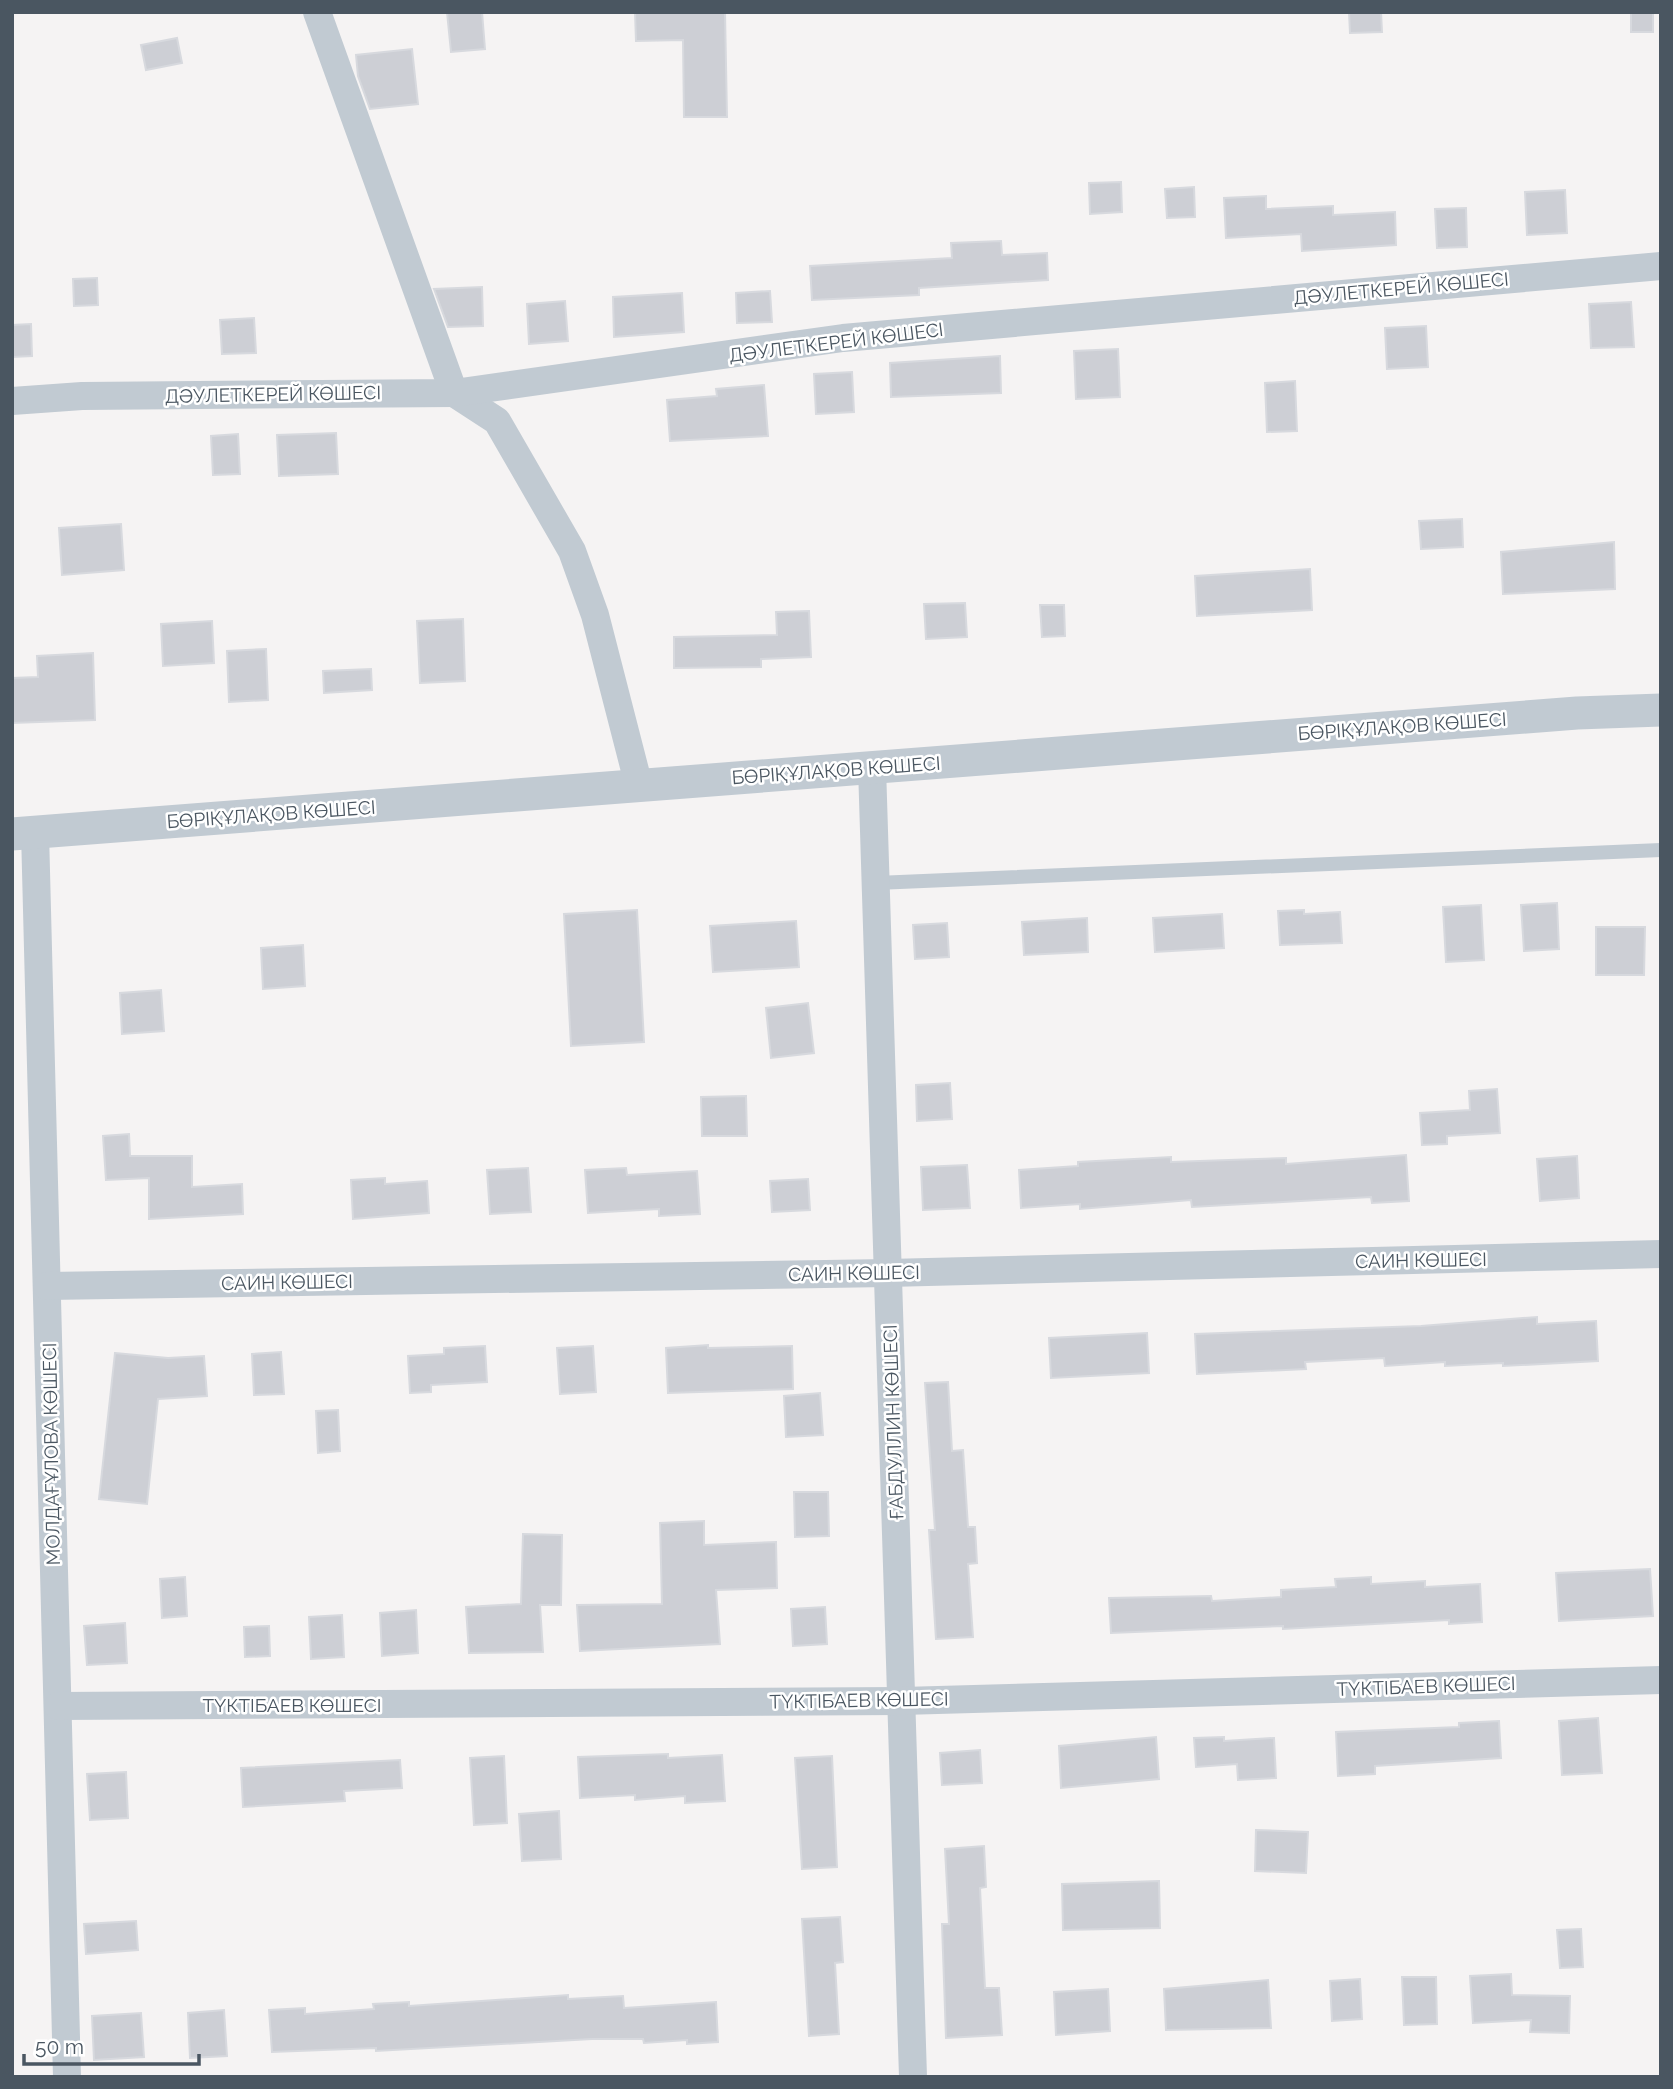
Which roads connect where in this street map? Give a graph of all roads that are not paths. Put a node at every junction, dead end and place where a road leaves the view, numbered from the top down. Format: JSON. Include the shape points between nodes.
{"nodes":[{"id":1,"x":317,"y":12,"type":"edge"},
{"id":2,"x":1661,"y":266,"type":"edge"},
{"id":3,"x":454,"y":393,"type":"junction"},
{"id":4,"x":12,"y":401,"type":"edge"},
{"id":5,"x":1661,"y":710,"type":"edge"},
{"id":6,"x":872,"y":767,"type":"junction"},
{"id":7,"x":639,"y":786,"type":"junction"},
{"id":8,"x":24,"y":833,"type":"edge"},
{"id":9,"x":1661,"y":850,"type":"edge"},
{"id":10,"x":876,"y":883,"type":"junction"},
{"id":11,"x":1661,"y":1254,"type":"edge"},
{"id":12,"x":888,"y":1273,"type":"junction"},
{"id":13,"x":47,"y":1286,"type":"junction"},
{"id":14,"x":1661,"y":1679,"type":"edge"},
{"id":15,"x":902,"y":1701,"type":"junction"},
{"id":16,"x":58,"y":1706,"type":"junction"},
{"id":17,"x":67,"y":2077,"type":"edge"},
{"id":18,"x":913,"y":2077,"type":"edge"}],
"edges":[{"from":1,"to":3,"type":"street"},
{"from":2,"to":3,"type":"street","name":"ДӘУЛЕТКЕРЕЙ КӨШЕСІ","via":[[843,338]]},
{"from":3,"to":4,"type":"street","name":"ДӘУЛЕТКЕРЕЙ КӨШЕСІ","via":[[82,396]]},
{"from":3,"to":7,"type":"street","via":[[497,421],[572,551],[595,615]]},
{"from":5,"to":6,"type":"street","name":"БӨРІҚҰЛАҚОВ КӨШЕСІ"},
{"from":6,"to":7,"type":"street","name":"БӨРІҚҰЛАҚОВ КӨШЕСІ"},
{"from":6,"to":10,"type":"street","name":"ҒАБДУЛЛИН КӨШЕСІ"},
{"from":7,"to":8,"type":"street","name":"БӨРІҚҰЛАҚОВ КӨШЕСІ"},
{"from":8,"to":13,"type":"street","name":"МОЛДАҒҰЛОВА КӨШЕСІ"},
{"from":9,"to":10,"type":"lane"},
{"from":10,"to":12,"type":"street","name":"ҒАБДУЛЛИН КӨШЕСІ"},
{"from":11,"to":12,"type":"street","name":"САИН КӨШЕСІ"},
{"from":12,"to":13,"type":"street","name":"САИН КӨШЕСІ"},
{"from":12,"to":15,"type":"street","name":"ҒАБДУЛЛИН КӨШЕСІ"},
{"from":13,"to":16,"type":"street","name":"МОЛДАҒҰЛОВА КӨШЕСІ"},
{"from":14,"to":15,"type":"street","name":"ТҮКТІБАЕВ КӨШЕСІ"},
{"from":15,"to":16,"type":"street","name":"ТҮКТІБАЕВ КӨШЕСІ"},
{"from":15,"to":18,"type":"street","name":"ҒАБДУЛЛИН КӨШЕСІ"},
{"from":16,"to":17,"type":"street","name":"МОЛДАҒҰЛОВА КӨШЕСІ"}]}
